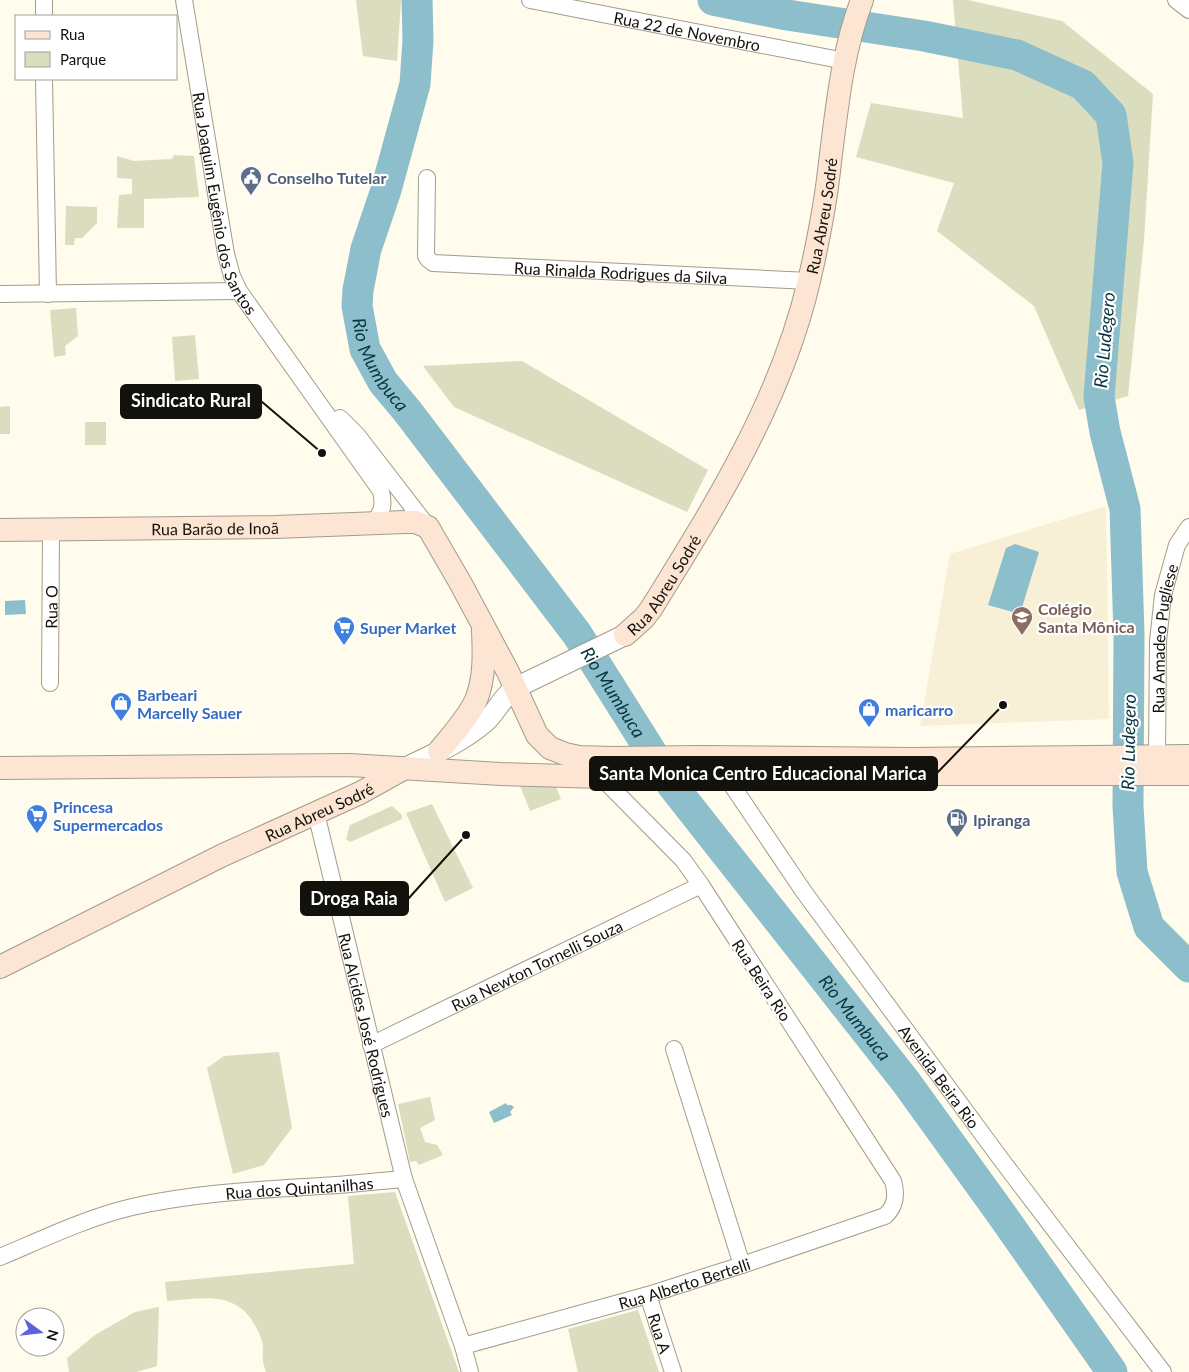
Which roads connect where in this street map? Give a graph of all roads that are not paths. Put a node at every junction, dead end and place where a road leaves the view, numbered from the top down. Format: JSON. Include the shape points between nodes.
{"nodes":[{"id":1,"x":44,"y":0,"type":"edge"},
{"id":2,"x":184,"y":0,"type":"edge"},
{"id":3,"x":530,"y":0,"type":"edge"},
{"id":4,"x":1176,"y":0,"type":"edge"},
{"id":5,"x":858,"y":10,"type":"edge"},
{"id":6,"x":1189,"y":10,"type":"edge"},
{"id":7,"x":44,"y":15,"type":"edge"},
{"id":8,"x":845,"y":61,"type":"junction"},
{"id":9,"x":44,"y":80,"type":"edge"},
{"id":10,"x":427,"y":178,"type":"dead end"},
{"id":11,"x":809,"y":281,"type":"junction"},
{"id":12,"x":239,"y":291,"type":"junction"},
{"id":13,"x":0,"y":294,"type":"edge"},
{"id":14,"x":48,"y":294,"type":"junction"},
{"id":15,"x":309,"y":388,"type":"junction"},
{"id":16,"x":373,"y":522,"type":"junction"},
{"id":17,"x":428,"y":527,"type":"junction"},
{"id":18,"x":1189,"y":527,"type":"edge"},
{"id":19,"x":0,"y":530,"type":"edge"},
{"id":20,"x":51,"y":530,"type":"junction"},
{"id":21,"x":483,"y":626,"type":"junction"},
{"id":22,"x":625,"y":635,"type":"joint"},
{"id":23,"x":50,"y":683,"type":"dead end"},
{"id":24,"x":515,"y":688,"type":"junction"},
{"id":25,"x":439,"y":751,"type":"junction"},
{"id":26,"x":1189,"y":756,"type":"edge"},
{"id":27,"x":1150,"y":762,"type":"junction"},
{"id":28,"x":1097,"y":765,"type":"junction"},
{"id":29,"x":700,"y":766,"type":"junction"},
{"id":30,"x":0,"y":768,"type":"edge"},
{"id":31,"x":405,"y":768,"type":"junction"},
{"id":32,"x":611,"y":770,"type":"junction"},
{"id":33,"x":1189,"y":774,"type":"edge"},
{"id":34,"x":725,"y":775,"type":"junction"},
{"id":35,"x":316,"y":813,"type":"junction"},
{"id":36,"x":701,"y":885,"type":"junction"},
{"id":37,"x":0,"y":967,"type":"edge"},
{"id":38,"x":371,"y":1045,"type":"junction"},
{"id":39,"x":674,"y":1049,"type":"dead end"},
{"id":40,"x":404,"y":1179,"type":"junction"},
{"id":41,"x":895,"y":1201,"type":"joint"},
{"id":42,"x":0,"y":1257,"type":"edge"},
{"id":43,"x":742,"y":1265,"type":"junction"},
{"id":44,"x":648,"y":1295,"type":"junction"},
{"id":45,"x":462,"y":1346,"type":"junction"},
{"id":46,"x":470,"y":1372,"type":"edge"},
{"id":47,"x":673,"y":1372,"type":"edge"},
{"id":48,"x":1163,"y":1372,"type":"edge"}],
"edges":[{"from":1,"to":7,"type":"street"},
{"from":2,"to":12,"type":"street","name":"Rua Joaquim Eugênio dos Santos","via":[[226,254]]},
{"from":3,"to":8,"type":"street","name":"Rua 22 de Novembro"},
{"from":4,"to":6,"type":"street"},
{"from":5,"to":8,"type":"main road","name":"Rua Abreu Sodré"},
{"from":8,"to":11,"type":"main road","name":"Rua Abreu Sodré","via":[[824,206]]},
{"from":9,"to":14,"type":"street"},
{"from":10,"to":11,"type":"street","name":"Rua Rinalda Rodrigues da Silva","via":[[426,256],[433,263]]},
{"from":11,"to":22,"type":"main road","name":"Rua Abreu Sodré","via":[[794,335],[754,431],[651,609]]},
{"from":12,"to":14,"type":"street"},
{"from":12,"to":15,"type":"street","name":"Rua Joaquim Eugênio dos Santos"},
{"from":13,"to":14,"type":"street"},
{"from":15,"to":16,"type":"street","name":"Rua Joaquim Eugênio dos Santos","via":[[382,491],[383,506]]},
{"from":15,"to":17,"type":"street","name":"Rua Joaquim Eugênio dos Santos","via":[[357,435]]},
{"from":16,"to":17,"type":"main road","name":"Rua Barão de Inoã","via":[[415,522]]},
{"from":16,"to":20,"type":"main road","name":"Rua Barão de Inoã","via":[[275,527]]},
{"from":17,"to":21,"type":"main road","name":"Rua Joaquim Eugênio dos Santos"},
{"from":18,"to":27,"type":"street","name":"Rua Amadeo Pugliese","via":[[1176,545],[1163,596]]},
{"from":19,"to":20,"type":"main road","name":"Rua Barão de Inoã"},
{"from":20,"to":23,"type":"street","name":"Rua O"},
{"from":21,"to":24,"type":"main road","name":"Rua Joaquim Eugênio dos Santos"},
{"from":21,"to":25,"type":"main road","via":[[484,664],[477,698]]},
{"from":22,"to":24,"type":"street","name":"Rua Abreu Sodré"},
{"from":24,"to":25,"type":"street","name":"Rua Abreu Sodré","via":[[486,721]]},
{"from":24,"to":32,"type":"main road","name":"Rua Joaquim Eugênio dos Santos","via":[[540,740],[550,748]]},
{"from":25,"to":31,"type":"street","name":"Rua Abreu Sodré"},
{"from":26,"to":27,"type":"main road"},
{"from":27,"to":28,"type":"main road"},
{"from":27,"to":33,"type":"main road"},
{"from":28,"to":29,"type":"main road","via":[[921,758]]},
{"from":28,"to":34,"type":"main road"},
{"from":29,"to":32,"type":"main road"},
{"from":29,"to":34,"type":"main road"},
{"from":30,"to":31,"type":"main road","via":[[349,765]]},
{"from":31,"to":32,"type":"main road","via":[[501,774]]},
{"from":31,"to":35,"type":"main road","name":"Rua Abreu Sodré"},
{"from":32,"to":36,"type":"street","name":"Rua Beira Rio"},
{"from":34,"to":48,"type":"street","name":"Avenida Beira Rio","via":[[804,892]]},
{"from":35,"to":37,"type":"main road","name":"Rua Abreu Sodré","via":[[223,855]]},
{"from":35,"to":38,"type":"street","name":"Rua Alcides José Rodrigues"},
{"from":36,"to":38,"type":"street","name":"Rua Newton Tornelli Souza"},
{"from":36,"to":41,"type":"street","name":"Rua Beira Rio","via":[[893,1181]]},
{"from":38,"to":40,"type":"street","name":"Rua Alcides José Rodrigues"},
{"from":39,"to":43,"type":"street"},
{"from":40,"to":42,"type":"street","name":"Rua dos Quintanilhas","via":[[177,1198],[88,1220]]},
{"from":40,"to":45,"type":"street"},
{"from":41,"to":43,"type":"street","name":"Rua Alberto Bertelli","via":[[885,1216]]},
{"from":43,"to":44,"type":"street","name":"Rua Alberto Bertelli"},
{"from":44,"to":45,"type":"street","name":"Rua Alberto Bertelli"},
{"from":44,"to":47,"type":"street","name":"Rua A"},
{"from":45,"to":46,"type":"street"}]}
